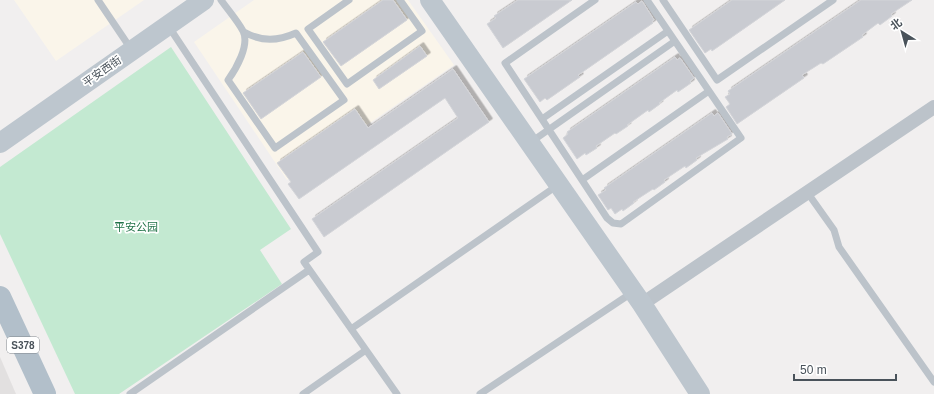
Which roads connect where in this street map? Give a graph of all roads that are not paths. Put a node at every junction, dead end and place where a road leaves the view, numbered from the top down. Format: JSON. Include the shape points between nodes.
{"nodes":[{"id":1,"x":98,"y":0,"type":"edge"},
{"id":2,"x":204,"y":0,"type":"edge"},
{"id":3,"x":221,"y":0,"type":"edge"},
{"id":4,"x":400,"y":0,"type":"edge"},
{"id":5,"x":430,"y":0,"type":"edge"},
{"id":6,"x":595,"y":0,"type":"edge"},
{"id":7,"x":647,"y":0,"type":"edge"},
{"id":8,"x":663,"y":0,"type":"edge"},
{"id":9,"x":833,"y":0,"type":"edge"},
{"id":10,"x":345,"y":1,"type":"edge"},
{"id":11,"x":168,"y":25,"type":"junction"},
{"id":12,"x":668,"y":31,"type":"junction"},
{"id":13,"x":244,"y":32,"type":"junction"},
{"id":14,"x":675,"y":41,"type":"junction"},
{"id":15,"x":132,"y":50,"type":"junction"},
{"id":16,"x":709,"y":91,"type":"junction"},
{"id":17,"x":934,"y":107,"type":"edge"},
{"id":18,"x":542,"y":119,"type":"junction"},
{"id":19,"x":549,"y":130,"type":"junction"},
{"id":20,"x":0,"y":143,"type":"edge"},
{"id":21,"x":530,"y":143,"type":"junction"},
{"id":22,"x":582,"y":180,"type":"junction"},
{"id":23,"x":559,"y":185,"type":"junction"},
{"id":24,"x":808,"y":192,"type":"junction"},
{"id":25,"x":309,"y":270,"type":"junction"},
{"id":26,"x":0,"y":296,"type":"edge"},
{"id":27,"x":637,"y":298,"type":"junction"},
{"id":28,"x":351,"y":329,"type":"junction"},
{"id":29,"x":366,"y":350,"type":"junction"},
{"id":30,"x":934,"y":382,"type":"edge"},
{"id":31,"x":45,"y":394,"type":"edge"},
{"id":32,"x":130,"y":394,"type":"edge"},
{"id":33,"x":303,"y":394,"type":"edge"},
{"id":34,"x":397,"y":394,"type":"edge"},
{"id":35,"x":480,"y":394,"type":"edge"},
{"id":36,"x":700,"y":394,"type":"edge"}],
"edges":[{"from":1,"to":15,"type":"lane"},
{"from":2,"to":11,"type":"street","name":"平安西街"},
{"from":3,"to":13,"type":"lane"},
{"from":4,"to":10,"type":"lane","via":[[422,31],[347,84],[308,28]]},
{"from":5,"to":21,"type":"street"},
{"from":6,"to":18,"type":"lane","via":[[505,63]]},
{"from":7,"to":12,"type":"lane"},
{"from":8,"to":9,"type":"lane","via":[[717,80]]},
{"from":11,"to":15,"type":"street","name":"平安西街"},
{"from":11,"to":25,"type":"lane","via":[[318,252],[304,262]]},
{"from":12,"to":14,"type":"lane"},
{"from":12,"to":18,"type":"lane"},
{"from":13,"to":13,"type":"lane","via":[[256,38],[272,40],[296,32],[344,100],[275,148],[228,80],[239,63]]},
{"from":14,"to":16,"type":"lane"},
{"from":14,"to":19,"type":"lane"},
{"from":15,"to":20,"type":"street","name":"平安西街"},
{"from":16,"to":22,"type":"lane"},
{"from":16,"to":22,"type":"lane","via":[[741,138],[621,224],[613,223],[607,218]]},
{"from":17,"to":24,"type":"street"},
{"from":18,"to":19,"type":"lane"},
{"from":19,"to":21,"type":"lane"},
{"from":19,"to":22,"type":"lane"},
{"from":21,"to":23,"type":"street"},
{"from":23,"to":27,"type":"street"},
{"from":23,"to":28,"type":"lane"},
{"from":24,"to":27,"type":"street"},
{"from":24,"to":30,"type":"lane","via":[[834,230],[839,247]]},
{"from":25,"to":28,"type":"lane"},
{"from":25,"to":32,"type":"lane"},
{"from":26,"to":31,"type":"main road","number":"S378"},
{"from":27,"to":35,"type":"lane"},
{"from":27,"to":36,"type":"street"},
{"from":28,"to":29,"type":"lane"},
{"from":29,"to":33,"type":"lane"},
{"from":29,"to":34,"type":"lane"}]}
